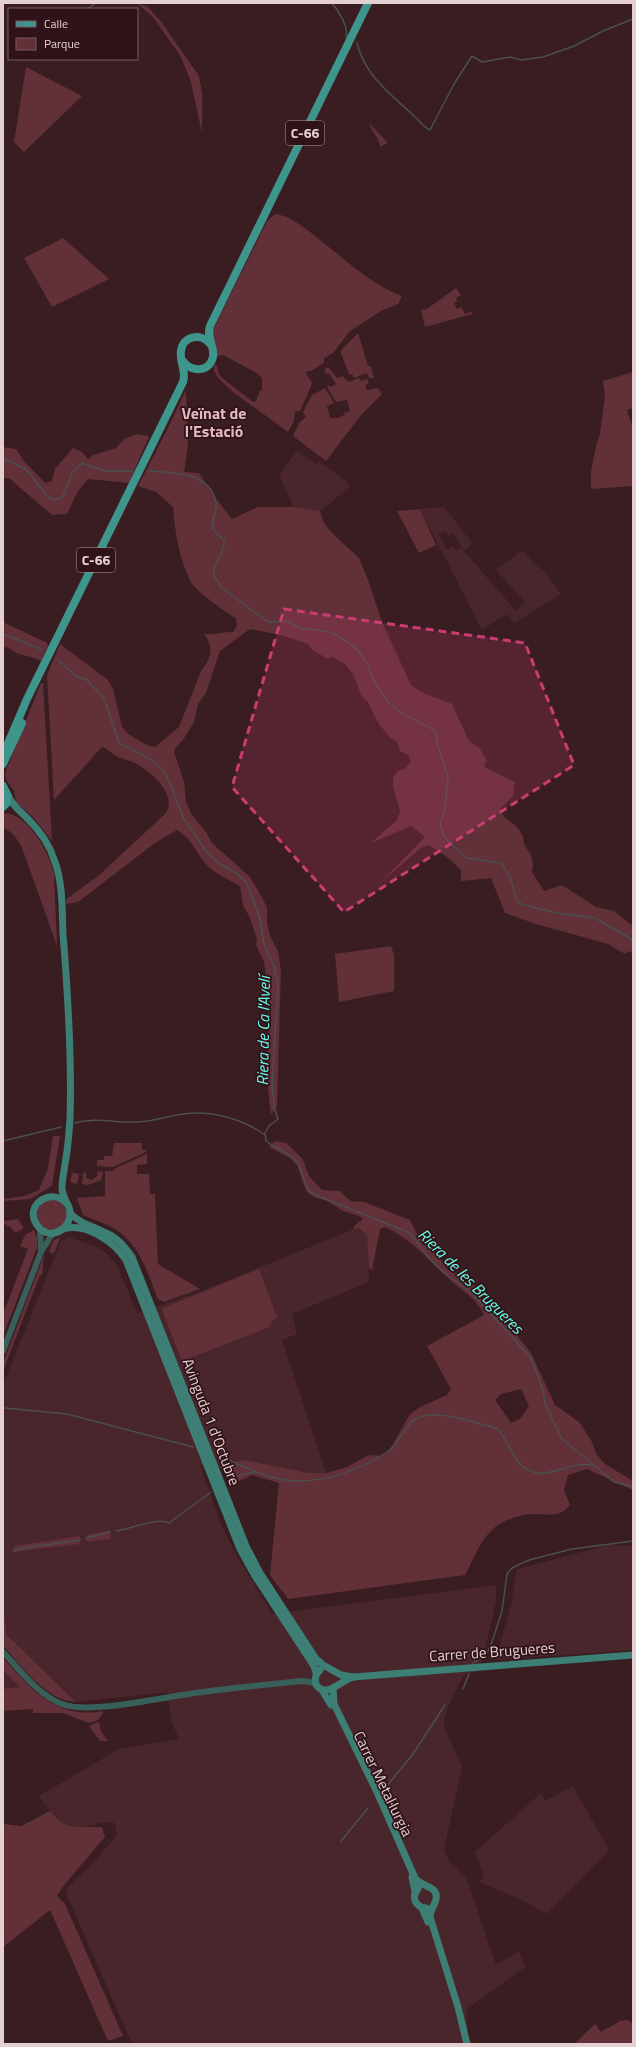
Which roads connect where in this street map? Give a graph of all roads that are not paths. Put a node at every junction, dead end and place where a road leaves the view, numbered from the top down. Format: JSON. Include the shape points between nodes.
{"nodes":[{"id":1,"x":368,"y":3,"type":"edge"},
{"id":2,"x":210,"y":326,"type":"junction"},
{"id":3,"x":196,"y":337,"type":"junction"},
{"id":4,"x":210,"y":344,"type":"junction"},
{"id":5,"x":182,"y":361,"type":"junction"},
{"id":6,"x":201,"y":369,"type":"junction"},
{"id":7,"x":184,"y":381,"type":"junction"},
{"id":8,"x":40,"y":674,"type":"junction"},
{"id":9,"x":3,"y":755,"type":"edge"},
{"id":10,"x":3,"y":764,"type":"edge"},
{"id":11,"x":3,"y":786,"type":"edge"},
{"id":12,"x":8,"y":796,"type":"junction"},
{"id":13,"x":3,"y":808,"type":"edge"},
{"id":14,"x":18,"y":811,"type":"junction"},
{"id":15,"x":63,"y":1179,"type":"junction"},
{"id":16,"x":50,"y":1196,"type":"junction"},
{"id":17,"x":67,"y":1204,"type":"junction"},
{"id":18,"x":70,"y":1212,"type":"junction"},
{"id":19,"x":40,"y":1229,"type":"junction"},
{"id":20,"x":64,"y":1229,"type":"junction"},
{"id":21,"x":53,"y":1233,"type":"junction"},
{"id":22,"x":41,"y":1252,"type":"junction"},
{"id":23,"x":3,"y":1351,"type":"edge"},
{"id":24,"x":198,"y":1433,"type":"junction"},
{"id":25,"x":210,"y":1466,"type":"junction"},
{"id":26,"x":3,"y":1652,"type":"edge"},
{"id":27,"x":633,"y":1655,"type":"edge"},
{"id":28,"x":313,"y":1660,"type":"junction"},
{"id":29,"x":328,"y":1668,"type":"junction"},
{"id":30,"x":335,"y":1671,"type":"junction"},
{"id":31,"x":316,"y":1674,"type":"junction"},
{"id":32,"x":353,"y":1677,"type":"junction"},
{"id":33,"x":301,"y":1681,"type":"junction"},
{"id":34,"x":319,"y":1687,"type":"junction"},
{"id":35,"x":334,"y":1687,"type":"junction"},
{"id":36,"x":426,"y":1886,"type":"junction"},
{"id":37,"x":416,"y":1892,"type":"junction"},
{"id":38,"x":433,"y":1905,"type":"junction"},
{"id":39,"x":422,"y":1908,"type":"junction"},
{"id":40,"x":463,"y":2044,"type":"edge"},
{"id":41,"x":467,"y":2044,"type":"edge"}],
"edges":[{"from":1,"to":2,"type":"main road","number":"C-66"},
{"from":2,"to":3,"type":"main road"},
{"from":2,"to":4,"type":"main road"},
{"from":3,"to":4,"type":"main road","via":[[205,339]]},
{"from":3,"to":5,"type":"main road","via":[[183,344]]},
{"from":4,"to":6,"type":"main road","via":[[213,357],[208,366]]},
{"from":5,"to":6,"type":"main road","via":[[189,368]]},
{"from":5,"to":7,"type":"main road"},
{"from":6,"to":7,"type":"main road"},
{"from":7,"to":8,"type":"main road","number":"C-66"},
{"from":8,"to":9,"type":"main road","number":"C-66"},
{"from":8,"to":10,"type":"main road","number":"C-66","via":[[14,745]]},
{"from":11,"to":12,"type":"main road"},
{"from":12,"to":13,"type":"main road"},
{"from":12,"to":14,"type":"main road"},
{"from":13,"to":14,"type":"main road"},
{"from":14,"to":15,"type":"main road","via":[[36,827],[50,849],[60,882],[68,995],[70,1107]]},
{"from":15,"to":16,"type":"main road"},
{"from":15,"to":17,"type":"main road","via":[[63,1194]]},
{"from":16,"to":17,"type":"main road","via":[[60,1198]]},
{"from":16,"to":19,"type":"main road","via":[[41,1199],[34,1208],[34,1221]]},
{"from":17,"to":18,"type":"main road"},
{"from":18,"to":20,"type":"main road","via":[[70,1220]]},
{"from":18,"to":24,"type":"main road","name":"Avinguda 1 d'Octubre","via":[[79,1221],[114,1237],[132,1257]]},
{"from":19,"to":21,"type":"main road"},
{"from":19,"to":22,"type":"street"},
{"from":20,"to":21,"type":"main road"},
{"from":20,"to":24,"type":"main road","name":"Avinguda 1 d'Octubre","via":[[74,1227],[104,1238],[116,1247],[126,1260]]},
{"from":21,"to":22,"type":"street"},
{"from":22,"to":23,"type":"street"},
{"from":24,"to":25,"type":"main road","name":"Avinguda 1 d'Octubre"},
{"from":25,"to":28,"type":"main road","name":"Avinguda 1 d'Octubre","via":[[252,1560]]},
{"from":25,"to":28,"type":"main road","name":"Avinguda 1 d'Octubre","via":[[230,1526],[247,1563]]},
{"from":26,"to":33,"type":"street","via":[[49,1698],[62,1705],[76,1708]]},
{"from":27,"to":32,"type":"main road","name":"Carrer de Brugueres"},
{"from":28,"to":29,"type":"main road"},
{"from":28,"to":31,"type":"main road"},
{"from":29,"to":30,"type":"main road"},
{"from":29,"to":31,"type":"main road","via":[[321,1668]]},
{"from":30,"to":32,"type":"main road"},
{"from":30,"to":35,"type":"main road","via":[[338,1679]]},
{"from":31,"to":33,"type":"street"},
{"from":31,"to":34,"type":"main road"},
{"from":32,"to":35,"type":"main road"},
{"from":33,"to":34,"type":"street"},
{"from":34,"to":35,"type":"main road","via":[[326,1690]]},
{"from":34,"to":37,"type":"main road","name":"Carrer Metal·lurgia","via":[[328,1698],[400,1847]]},
{"from":35,"to":36,"type":"main road","name":"Carrer Metal·lurgia","via":[[334,1704],[413,1874],[417,1881]]},
{"from":36,"to":37,"type":"main road"},
{"from":36,"to":38,"type":"main road","via":[[436,1893]]},
{"from":37,"to":39,"type":"main road","via":[[415,1901]]},
{"from":38,"to":39,"type":"main road"},
{"from":38,"to":41,"type":"main road","via":[[430,1917]]},
{"from":39,"to":40,"type":"main road","via":[[451,1997]]}]}
